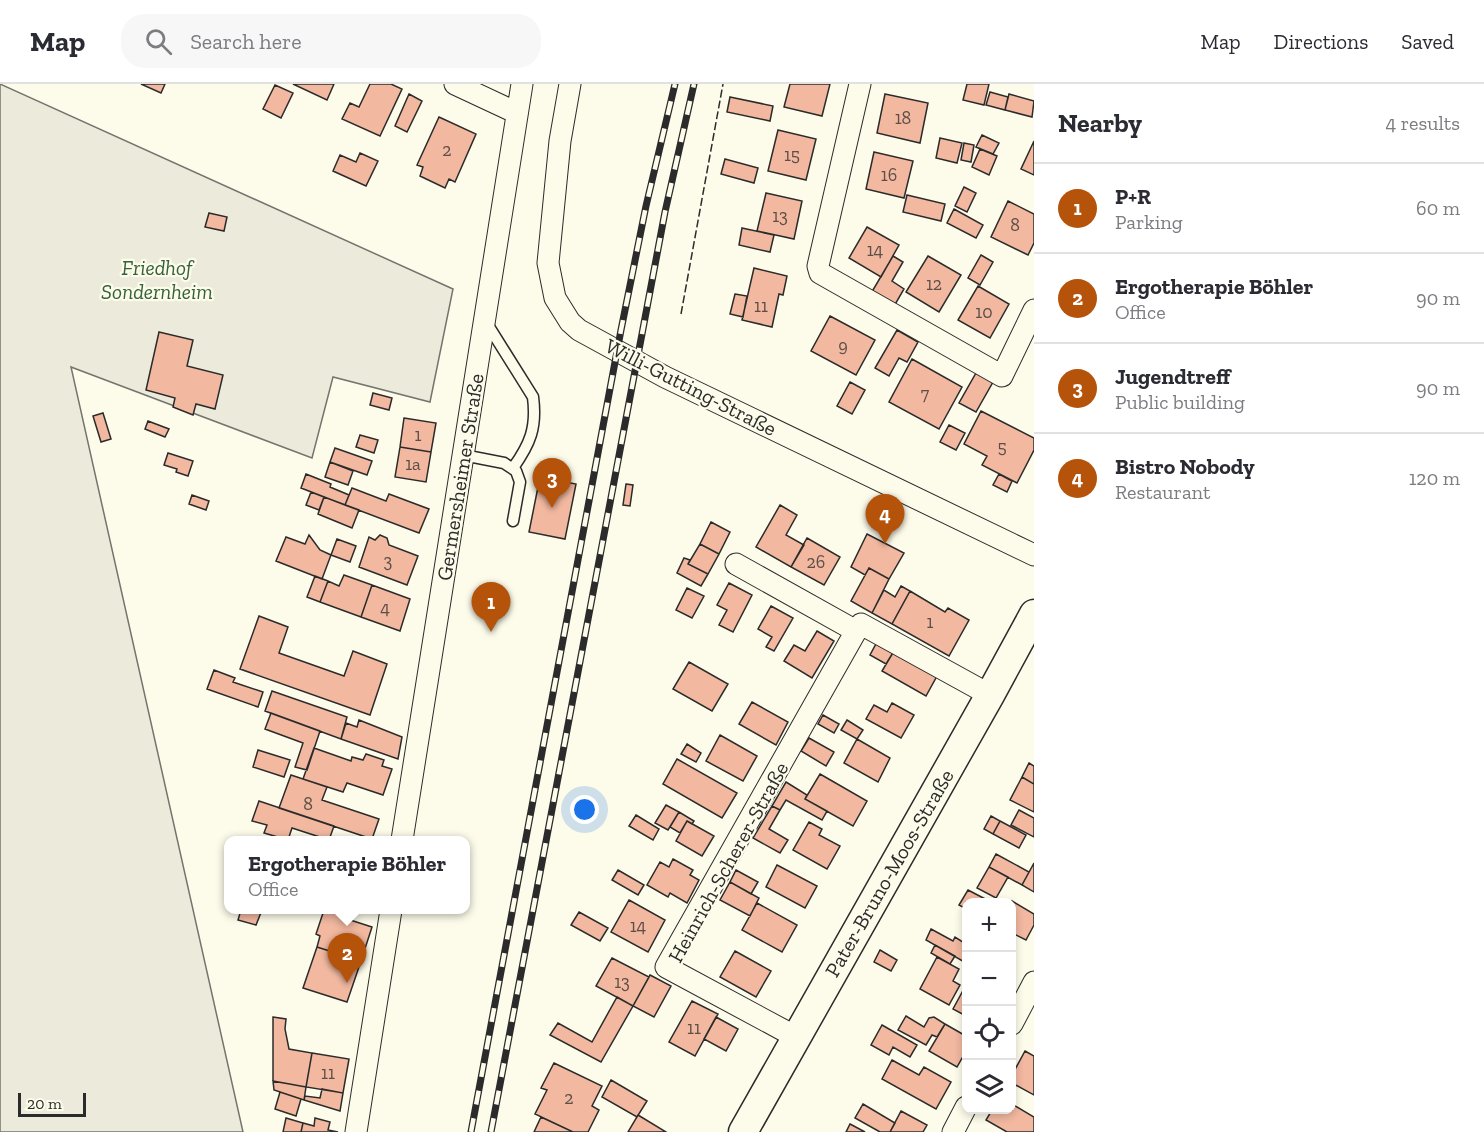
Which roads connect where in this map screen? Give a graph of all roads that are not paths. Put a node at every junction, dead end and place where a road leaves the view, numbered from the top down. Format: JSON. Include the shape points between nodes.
{"nodes":[{"id":1,"x":455,"y":84,"type":"edge"},
{"id":2,"x":522,"y":84,"type":"edge"},
{"id":3,"x":570,"y":84,"type":"edge"},
{"id":4,"x":860,"y":84,"type":"edge"},
{"id":5,"x":517,"y":114,"type":"junction"},
{"id":6,"x":1034,"y":310,"type":"edge"},
{"id":7,"x":484,"y":319,"type":"junction"},
{"id":8,"x":463,"y":455,"type":"junction"},
{"id":9,"x":513,"y":468,"type":"junction"},
{"id":10,"x":513,"y":521,"type":"dead end"},
{"id":11,"x":1034,"y":555,"type":"edge"},
{"id":12,"x":736,"y":564,"type":"dead end"},
{"id":13,"x":1034,"y":614,"type":"edge"},
{"id":14,"x":856,"y":631,"type":"junction"},
{"id":15,"x":990,"y":695,"type":"junction"},
{"id":16,"x":403,"y":836,"type":"edge"},
{"id":17,"x":390,"y":914,"type":"edge"},
{"id":18,"x":1034,"y":982,"type":"edge"},
{"id":19,"x":1016,"y":1015,"type":"edge"},
{"id":20,"x":795,"y":1037,"type":"junction"},
{"id":21,"x":962,"y":1114,"type":"edge"},
{"id":22,"x":356,"y":1132,"type":"edge"},
{"id":23,"x":743,"y":1132,"type":"edge"},
{"id":24,"x":953,"y":1132,"type":"edge"}],
"edges":[{"from":1,"to":5,"type":"street"},
{"from":2,"to":5,"type":"street","name":"Germersheimer Straße"},
{"from":3,"to":11,"type":"street","name":"Willi-Gutting-Straße","via":[[548,263],[555,298],[570,322],[665,377]]},
{"from":4,"to":6,"type":"street","via":[[818,266],[820,273],[1002,376]]},
{"from":5,"to":7,"type":"street","name":"Germersheimer Straße"},
{"from":7,"to":8,"type":"street","name":"Germersheimer Straße"},
{"from":7,"to":9,"type":"lane","via":[[533,397],[535,411],[527,448]]},
{"from":8,"to":9,"type":"lane"},
{"from":8,"to":16,"type":"street","name":"Germersheimer Straße"},
{"from":9,"to":10,"type":"lane","via":[[520,482]]},
{"from":12,"to":14,"type":"street"},
{"from":13,"to":15,"type":"main road","name":"Pater-Bruno-Moos-Straße"},
{"from":14,"to":15,"type":"street","via":[[861,624]]},
{"from":14,"to":20,"type":"street","name":"Heinrich-Scherer-Straße","via":[[666,967]]},
{"from":15,"to":20,"type":"main road","name":"Pater-Bruno-Moos-Straße"},
{"from":17,"to":22,"type":"street"},
{"from":18,"to":19,"type":"street"},
{"from":20,"to":23,"type":"main road","name":"Pater-Bruno-Moos-Straße"},
{"from":21,"to":24,"type":"street"}]}
